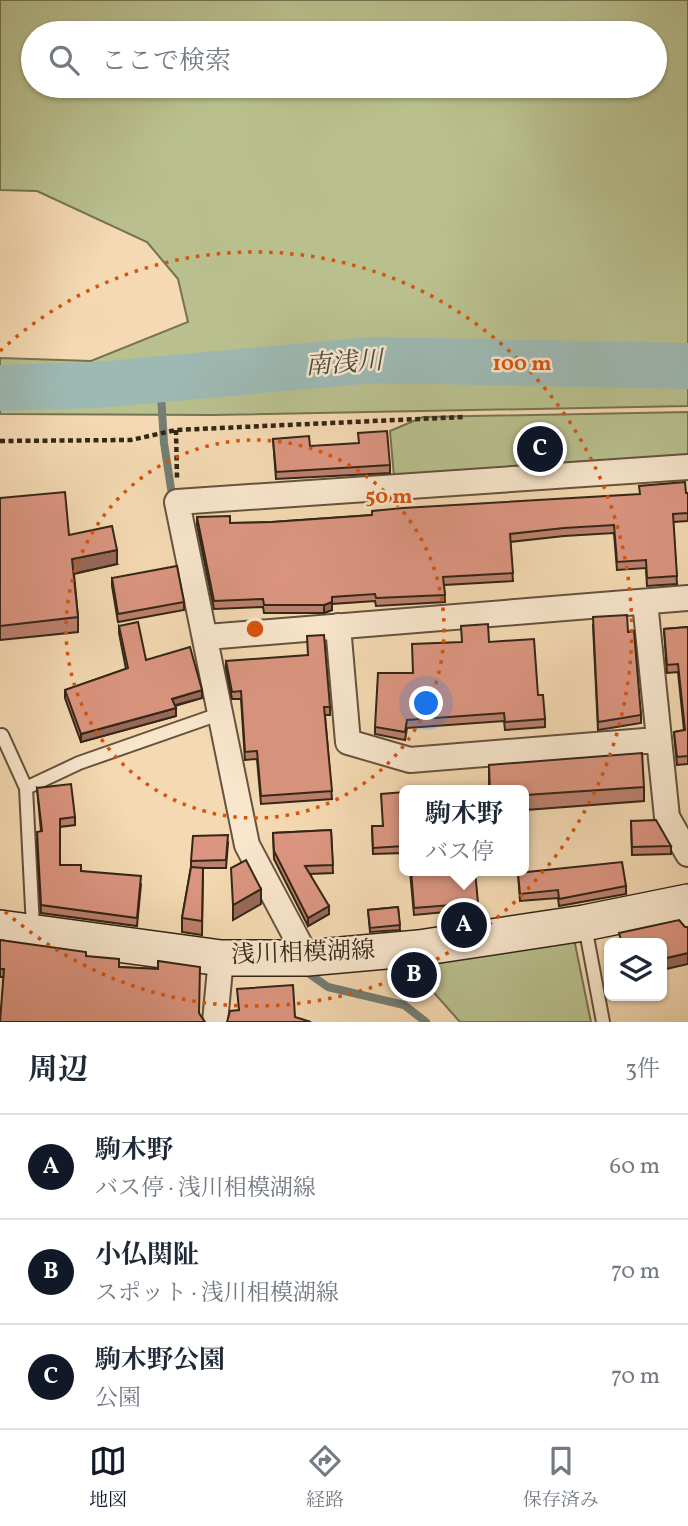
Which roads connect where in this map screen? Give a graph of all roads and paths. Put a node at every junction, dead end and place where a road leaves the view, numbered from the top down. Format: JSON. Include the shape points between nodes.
{"nodes":[{"id":1,"x":463,"y":416,"type":"dead end"},
{"id":2,"x":173,"y":430,"type":"junction"},
{"id":3,"x":0,"y":441,"type":"edge"},
{"id":4,"x":688,"y":467,"type":"edge"},
{"id":5,"x":177,"y":502,"type":"junction"},
{"id":6,"x":688,"y":598,"type":"edge"},
{"id":7,"x":645,"y":602,"type":"junction"},
{"id":8,"x":338,"y":626,"type":"junction"},
{"id":9,"x":207,"y":637,"type":"junction"},
{"id":10,"x":222,"y":713,"type":"junction"},
{"id":11,"x":2,"y":735,"type":"dead end"},
{"id":12,"x":657,"y":740,"type":"junction"},
{"id":13,"x":26,"y":788,"type":"junction"},
{"id":14,"x":688,"y":854,"type":"edge"},
{"id":15,"x":686,"y":911,"type":"edge"},
{"id":16,"x":584,"y":923,"type":"junction"},
{"id":17,"x":16,"y":930,"type":"edge"},
{"id":18,"x":220,"y":958,"type":"junction"},
{"id":19,"x":307,"y":958,"type":"junction"},
{"id":20,"x":215,"y":1022,"type":"edge"},
{"id":21,"x":603,"y":1022,"type":"edge"}],
"edges":[{"from":1,"to":2,"type":"path"},
{"from":2,"to":3,"type":"path","via":[[131,440]]},
{"from":2,"to":5,"type":"path"},
{"from":4,"to":5,"type":"street"},
{"from":5,"to":9,"type":"street"},
{"from":6,"to":7,"type":"street"},
{"from":7,"to":8,"type":"street"},
{"from":7,"to":12,"type":"street"},
{"from":8,"to":9,"type":"street"},
{"from":8,"to":12,"type":"street","via":[[348,742],[410,760]]},
{"from":9,"to":10,"type":"street"},
{"from":10,"to":13,"type":"lane","via":[[79,763]]},
{"from":10,"to":19,"type":"street","via":[[247,845]]},
{"from":11,"to":13,"type":"lane"},
{"from":12,"to":14,"type":"street","via":[[667,817]]},
{"from":13,"to":17,"type":"lane"},
{"from":15,"to":16,"type":"main road","name":"浅川相模湖線"},
{"from":16,"to":19,"type":"main road","name":"浅川相模湖線","via":[[419,948]]},
{"from":16,"to":21,"type":"lane"},
{"from":17,"to":18,"type":"main road","name":"浅川相模湖線"},
{"from":18,"to":19,"type":"main road","name":"浅川相模湖線"},
{"from":18,"to":20,"type":"street"}]}
